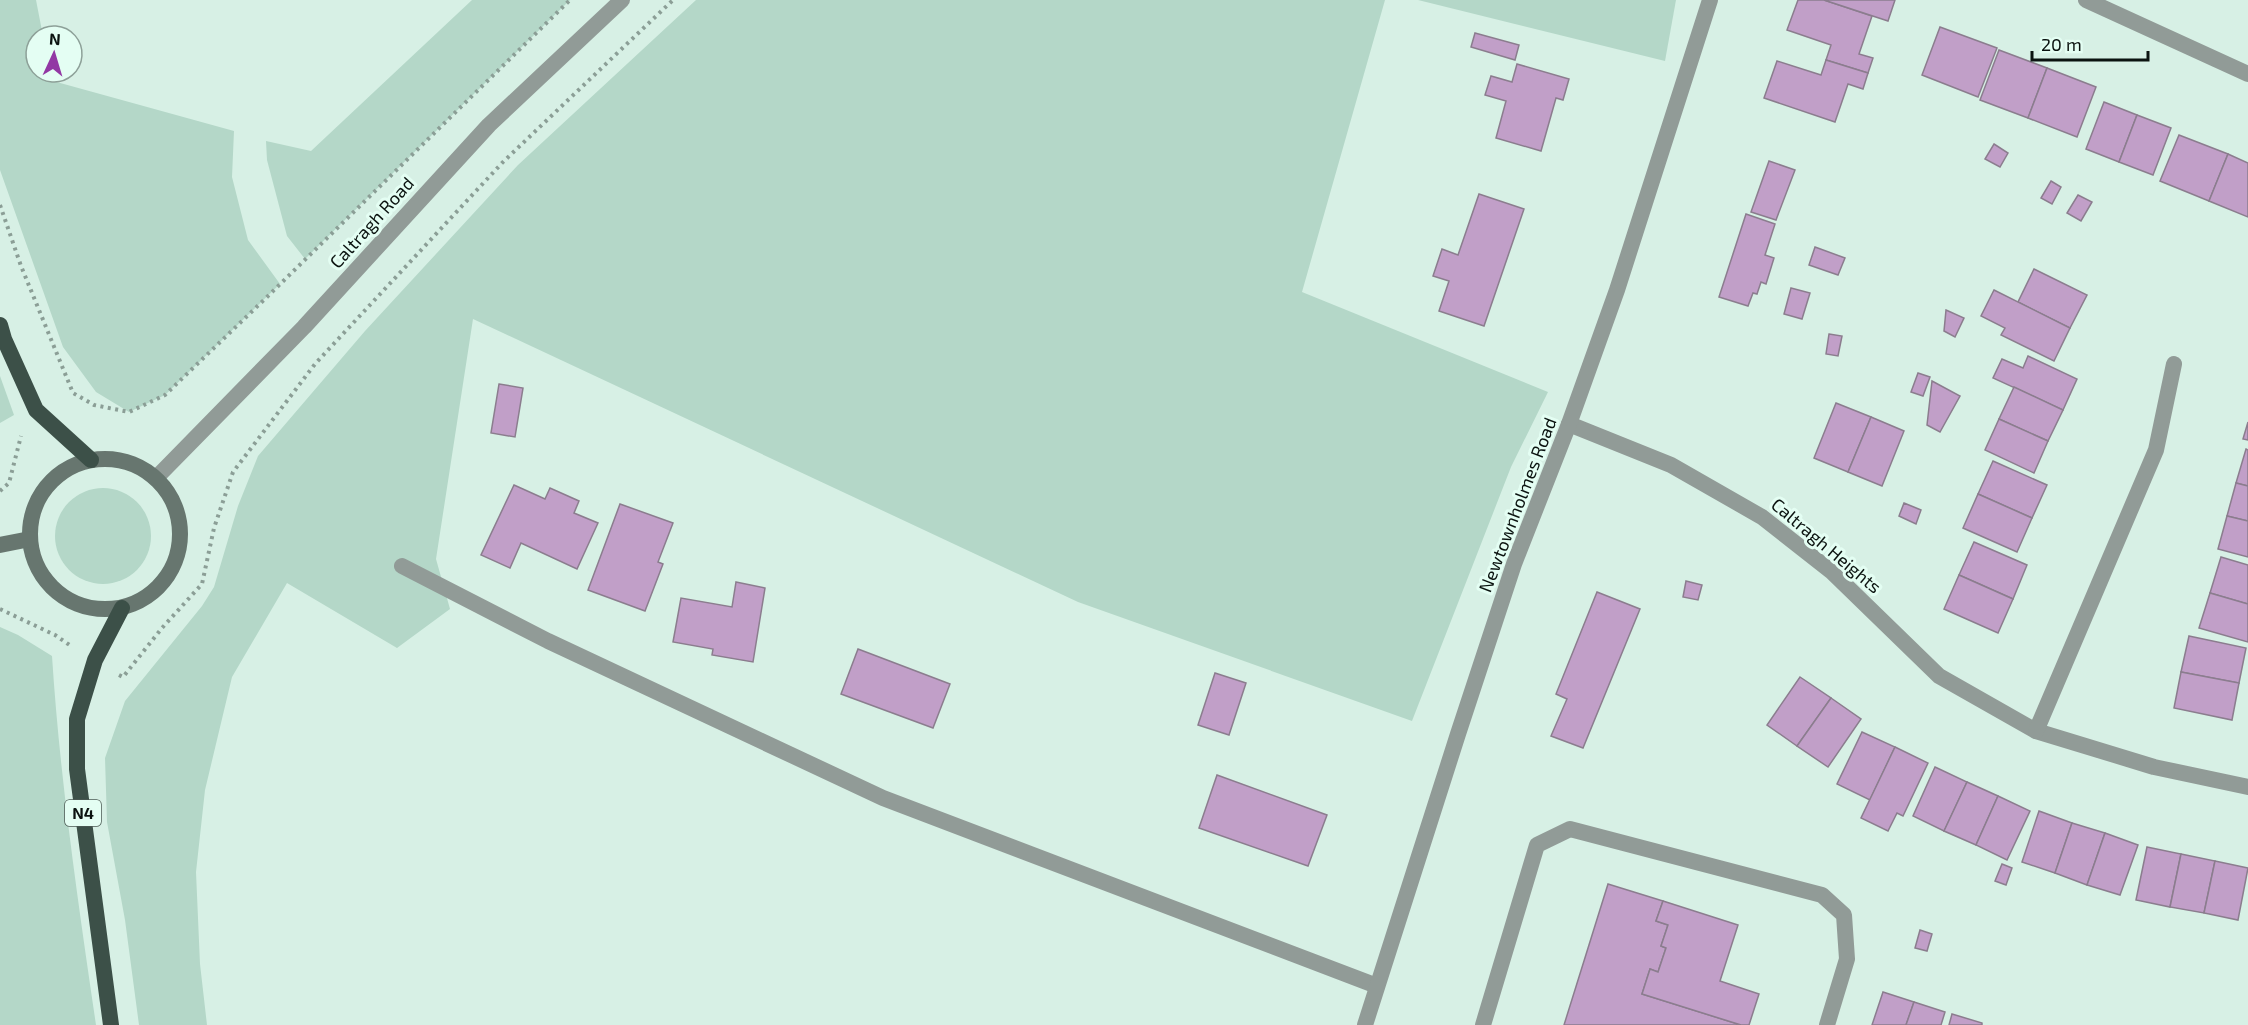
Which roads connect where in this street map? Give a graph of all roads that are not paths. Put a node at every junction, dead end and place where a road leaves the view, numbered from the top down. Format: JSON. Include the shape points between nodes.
{"nodes":[{"id":1,"x":622,"y":0,"type":"edge"},
{"id":2,"x":1710,"y":0,"type":"edge"},
{"id":3,"x":2086,"y":0,"type":"edge"},
{"id":4,"x":2119,"y":7,"type":"edge"},
{"id":5,"x":2248,"y":74,"type":"edge"},
{"id":6,"x":0,"y":325,"type":"edge"},
{"id":7,"x":2174,"y":364,"type":"dead end"},
{"id":8,"x":1569,"y":424,"type":"junction"},
{"id":9,"x":91,"y":460,"type":"junction"},
{"id":10,"x":156,"y":478,"type":"junction"},
{"id":11,"x":30,"y":539,"type":"junction"},
{"id":12,"x":0,"y":545,"type":"edge"},
{"id":13,"x":402,"y":566,"type":"dead end"},
{"id":14,"x":122,"y":608,"type":"junction"},
{"id":15,"x":2036,"y":731,"type":"junction"},
{"id":16,"x":2248,"y":787,"type":"edge"},
{"id":17,"x":1377,"y":986,"type":"junction"},
{"id":18,"x":111,"y":1025,"type":"edge"},
{"id":19,"x":1365,"y":1025,"type":"edge"},
{"id":20,"x":1483,"y":1025,"type":"edge"},
{"id":21,"x":1827,"y":1025,"type":"edge"}],
"edges":[{"from":1,"to":10,"type":"street","name":"Caltragh Road","via":[[489,125],[304,327]]},
{"from":2,"to":8,"type":"street","name":"Newtownholmes Road","via":[[1617,290]]},
{"from":3,"to":4,"type":"street"},
{"from":4,"to":5,"type":"street"},
{"from":6,"to":9,"type":"highway","via":[[36,410]]},
{"from":7,"to":15,"type":"street","via":[[2156,450]]},
{"from":8,"to":15,"type":"street","name":"Caltragh Heights","via":[[1671,465],[1762,517],[1832,572],[1939,676]]},
{"from":8,"to":17,"type":"street","name":"Newtownholmes Road","via":[[1510,576]]},
{"from":9,"to":10,"type":"main road","via":[[114,459],[136,465]]},
{"from":9,"to":11,"type":"main road","via":[[52,480],[39,497]]},
{"from":10,"to":14,"type":"main road","via":[[171,496],[179,518],[181,542],[175,564],[162,585],[144,600]]},
{"from":11,"to":12,"type":"main road"},
{"from":11,"to":14,"type":"main road","via":[[36,564],[50,586],[71,602],[96,609]]},
{"from":13,"to":17,"type":"street","via":[[548,641],[883,798]]},
{"from":14,"to":18,"type":"highway","number":"N4","via":[[95,660],[77,719],[77,769]]},
{"from":15,"to":16,"type":"street","name":"Caltragh Heights","via":[[2154,768]]},
{"from":17,"to":19,"type":"street","name":"Newtownholmes Road"},
{"from":20,"to":21,"type":"street","via":[[1537,846],[1570,829],[1822,895],[1844,915],[1848,959]]}]}
